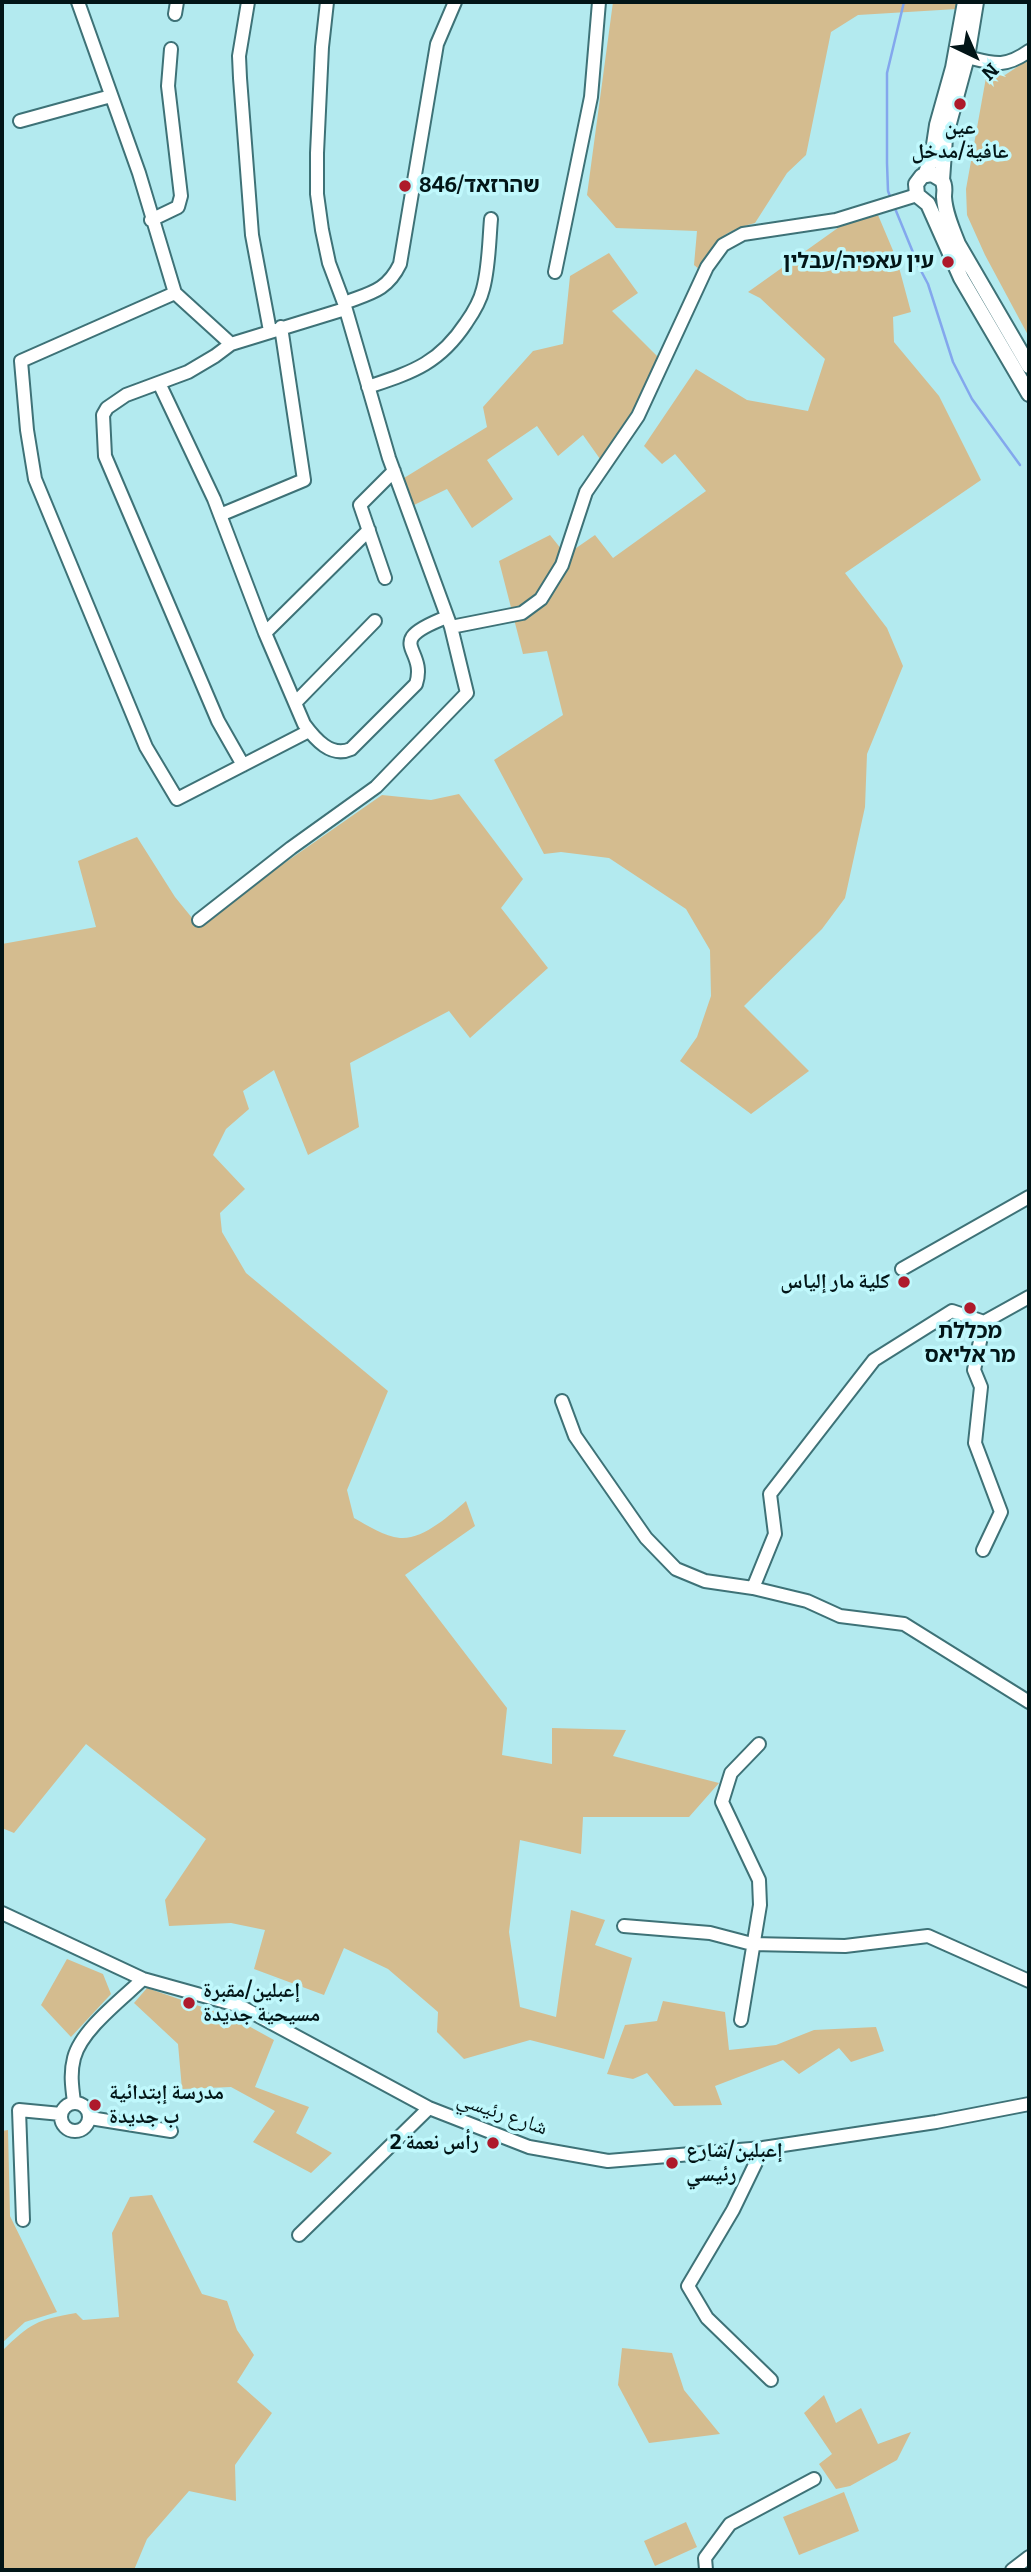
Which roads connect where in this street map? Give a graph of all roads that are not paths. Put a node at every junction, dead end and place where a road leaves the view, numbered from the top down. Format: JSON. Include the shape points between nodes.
{"nodes":[{"id":1,"x":78,"y":2,"type":"edge"},
{"id":2,"x":248,"y":2,"type":"edge"},
{"id":3,"x":327,"y":2,"type":"edge"},
{"id":4,"x":455,"y":2,"type":"edge"},
{"id":5,"x":599,"y":2,"type":"edge"},
{"id":6,"x":965,"y":2,"type":"edge"},
{"id":7,"x":976,"y":2,"type":"edge"},
{"id":8,"x":170,"y":49,"type":"dead end"},
{"id":9,"x":1029,"y":51,"type":"edge"},
{"id":10,"x":967,"y":57,"type":"junction"},
{"id":11,"x":111,"y":96,"type":"junction"},
{"id":12,"x":20,"y":121,"type":"dead end"},
{"id":13,"x":925,"y":175,"type":"junction"},
{"id":14,"x":943,"y":187,"type":"junction"},
{"id":15,"x":922,"y":199,"type":"junction"},
{"id":16,"x":491,"y":219,"type":"dead end"},
{"id":17,"x":152,"y":220,"type":"junction"},
{"id":18,"x":555,"y":272,"type":"dead end"},
{"id":19,"x":175,"y":293,"type":"junction"},
{"id":20,"x":344,"y":306,"type":"junction"},
{"id":21,"x":275,"y":329,"type":"junction"},
{"id":22,"x":231,"y":344,"type":"junction"},
{"id":23,"x":1029,"y":366,"type":"edge"},
{"id":24,"x":159,"y":383,"type":"junction"},
{"id":25,"x":368,"y":387,"type":"junction"},
{"id":26,"x":1029,"y":394,"type":"edge"},
{"id":27,"x":394,"y":471,"type":"junction"},
{"id":28,"x":220,"y":514,"type":"junction"},
{"id":29,"x":369,"y":530,"type":"junction"},
{"id":30,"x":385,"y":578,"type":"dead end"},
{"id":31,"x":375,"y":621,"type":"dead end"},
{"id":32,"x":449,"y":622,"type":"junction"},
{"id":33,"x":265,"y":633,"type":"junction"},
{"id":34,"x":295,"y":703,"type":"junction"},
{"id":35,"x":309,"y":730,"type":"junction"},
{"id":36,"x":243,"y":765,"type":"junction"},
{"id":37,"x":199,"y":920,"type":"dead end"},
{"id":38,"x":1029,"y":1197,"type":"edge"},
{"id":39,"x":902,"y":1269,"type":"dead end"},
{"id":40,"x":1029,"y":1297,"type":"edge"},
{"id":41,"x":984,"y":1322,"type":"junction"},
{"id":42,"x":562,"y":1401,"type":"dead end"},
{"id":43,"x":983,"y":1550,"type":"dead end"},
{"id":44,"x":753,"y":1588,"type":"junction"},
{"id":45,"x":1029,"y":1702,"type":"edge"},
{"id":46,"x":759,"y":1744,"type":"dead end"},
{"id":47,"x":2,"y":1913,"type":"edge"},
{"id":48,"x":624,"y":1926,"type":"dead end"},
{"id":49,"x":752,"y":1944,"type":"junction"},
{"id":50,"x":143,"y":1979,"type":"junction"},
{"id":51,"x":1029,"y":1981,"type":"edge"},
{"id":52,"x":741,"y":2020,"type":"dead end"},
{"id":53,"x":74,"y":2102,"type":"junction"},
{"id":54,"x":1029,"y":2104,"type":"edge"},
{"id":55,"x":429,"y":2108,"type":"junction"},
{"id":56,"x":61,"y":2114,"type":"junction"},
{"id":57,"x":90,"y":2118,"type":"junction"},
{"id":58,"x":171,"y":2131,"type":"dead end"},
{"id":59,"x":763,"y":2148,"type":"junction"},
{"id":60,"x":23,"y":2220,"type":"dead end"},
{"id":61,"x":299,"y":2235,"type":"dead end"},
{"id":62,"x":771,"y":2380,"type":"dead end"},
{"id":63,"x":814,"y":2479,"type":"dead end"},
{"id":64,"x":1029,"y":2557,"type":"edge"},
{"id":65,"x":706,"y":2570,"type":"edge"},
{"id":66,"x":1013,"y":2570,"type":"edge"}],
"edges":[{"from":1,"to":11,"type":"street"},
{"from":2,"to":21,"type":"street","via":[[239,56],[252,234]]},
{"from":3,"to":20,"type":"street","via":[[317,194],[330,263]]},
{"from":4,"to":20,"type":"street","via":[[437,44],[400,264],[382,289]]},
{"from":5,"to":18,"type":"street","via":[[591,97]]},
{"from":6,"to":13,"type":"main road"},
{"from":7,"to":10,"type":"main road"},
{"from":8,"to":17,"type":"street","via":[[169,86],[181,196],[178,207]]},
{"from":9,"to":10,"type":"street","via":[[1001,64]]},
{"from":10,"to":14,"type":"main road","via":[[945,138]]},
{"from":11,"to":12,"type":"street"},
{"from":11,"to":17,"type":"street"},
{"from":13,"to":14,"type":"main road","via":[[932,174]]},
{"from":13,"to":15,"type":"main road","via":[[916,184]]},
{"from":14,"to":15,"type":"main road","via":[[938,202]]},
{"from":14,"to":23,"type":"main road","via":[[958,244]]},
{"from":15,"to":26,"type":"main road","via":[[961,278]]},
{"from":15,"to":32,"type":"street","via":[[836,220],[743,234],[723,245],[703,275],[638,416],[586,492],[562,565],[541,599],[522,614]]},
{"from":16,"to":25,"type":"street","via":[[483,290],[456,337],[415,371]]},
{"from":17,"to":19,"type":"street"},
{"from":19,"to":22,"type":"street"},
{"from":19,"to":36,"type":"street","via":[[21,361],[27,430],[43,502],[146,747],[177,799]]},
{"from":20,"to":21,"type":"street"},
{"from":20,"to":25,"type":"street"},
{"from":21,"to":22,"type":"street"},
{"from":21,"to":28,"type":"street","via":[[303,480]]},
{"from":22,"to":24,"type":"street","via":[[188,372]]},
{"from":24,"to":28,"type":"street"},
{"from":24,"to":36,"type":"street","via":[[107,408],[103,415],[105,456],[218,721]]},
{"from":25,"to":27,"type":"street"},
{"from":27,"to":29,"type":"street","via":[[360,505]]},
{"from":27,"to":32,"type":"street"},
{"from":28,"to":33,"type":"street"},
{"from":29,"to":30,"type":"street"},
{"from":29,"to":33,"type":"street"},
{"from":31,"to":34,"type":"street"},
{"from":32,"to":35,"type":"street","via":[[425,626],[413,635],[410,649],[418,671],[415,684],[351,750],[337,752]]},
{"from":32,"to":37,"type":"street","via":[[467,693],[376,787]]},
{"from":33,"to":34,"type":"street"},
{"from":34,"to":35,"type":"street"},
{"from":35,"to":36,"type":"street"},
{"from":38,"to":39,"type":"street"},
{"from":40,"to":41,"type":"street"},
{"from":41,"to":43,"type":"street","via":[[974,1370],[981,1387],[975,1443],[1001,1512]]},
{"from":41,"to":44,"type":"street","via":[[951,1311],[874,1360],[770,1494],[775,1534]]},
{"from":42,"to":44,"type":"street","via":[[575,1436],[646,1538],[676,1569],[705,1581]]},
{"from":44,"to":45,"type":"street","via":[[807,1601],[840,1616],[904,1624]]},
{"from":46,"to":49,"type":"street","via":[[731,1773],[722,1802],[759,1880],[760,1905]]},
{"from":47,"to":50,"type":"street","name":"شارع رئيسي"},
{"from":48,"to":49,"type":"street","via":[[710,1933]]},
{"from":49,"to":51,"type":"street","via":[[845,1947],[928,1936]]},
{"from":49,"to":52,"type":"street"},
{"from":50,"to":53,"type":"street","via":[[85,2036],[74,2056],[70,2078]]},
{"from":50,"to":55,"type":"street","name":"شارع رئيسي","via":[[240,2006]]},
{"from":53,"to":56,"type":"street"},
{"from":53,"to":57,"type":"street","via":[[84,2105]]},
{"from":54,"to":59,"type":"street","name":"شارع رئيسي"},
{"from":55,"to":59,"type":"street","name":"شارع رئيسي","via":[[529,2147],[608,2161]]},
{"from":55,"to":61,"type":"street"},
{"from":56,"to":57,"type":"street","via":[[62,2123],[73,2131],[82,2130]]},
{"from":56,"to":60,"type":"street","via":[[19,2110]]},
{"from":57,"to":58,"type":"street"},
{"from":59,"to":62,"type":"street","via":[[688,2286],[706,2318]]},
{"from":63,"to":65,"type":"street","via":[[730,2524],[705,2558]]},
{"from":64,"to":66,"type":"street"}]}
